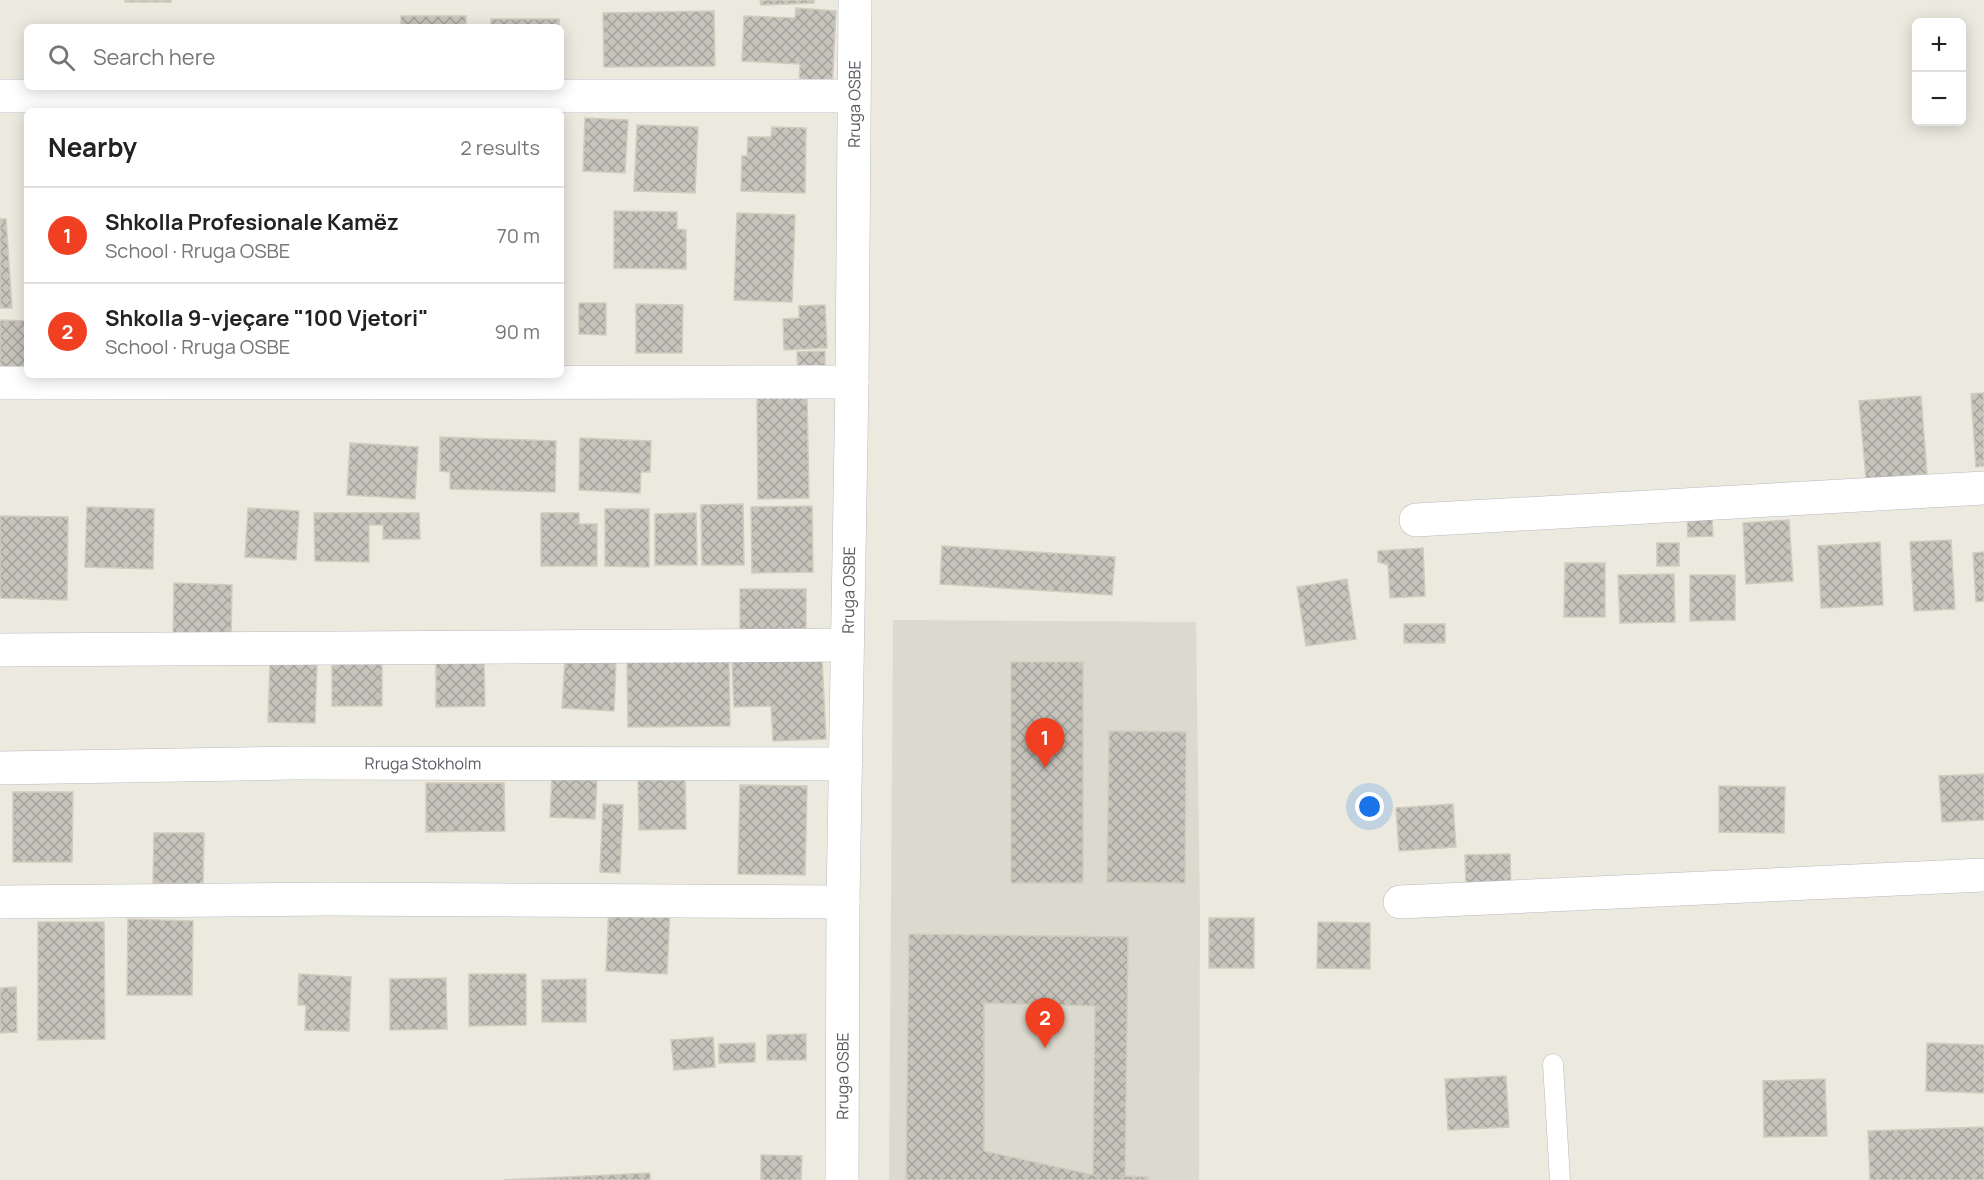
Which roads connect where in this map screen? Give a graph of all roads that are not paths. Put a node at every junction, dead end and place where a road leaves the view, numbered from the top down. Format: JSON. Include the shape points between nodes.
{"nodes":[{"id":1,"x":855,"y":0,"type":"edge"},
{"id":2,"x":0,"y":96,"type":"edge"},
{"id":3,"x":853,"y":96,"type":"junction"},
{"id":4,"x":852,"y":382,"type":"junction"},
{"id":5,"x":0,"y":383,"type":"edge"},
{"id":6,"x":1984,"y":488,"type":"edge"},
{"id":7,"x":1416,"y":520,"type":"dead end"},
{"id":8,"x":847,"y":645,"type":"junction"},
{"id":9,"x":0,"y":650,"type":"edge"},
{"id":10,"x":846,"y":764,"type":"junction"},
{"id":11,"x":0,"y":768,"type":"edge"},
{"id":12,"x":1984,"y":875,"type":"edge"},
{"id":13,"x":0,"y":902,"type":"edge"},
{"id":14,"x":843,"y":902,"type":"junction"},
{"id":15,"x":1400,"y":902,"type":"dead end"},
{"id":16,"x":1553,"y":1064,"type":"dead end"},
{"id":17,"x":842,"y":1180,"type":"edge"},
{"id":18,"x":1560,"y":1180,"type":"edge"}],
"edges":[{"from":1,"to":3,"type":"street","name":"Rruga OSBE"},
{"from":2,"to":3,"type":"street"},
{"from":3,"to":4,"type":"street","name":"Rruga OSBE"},
{"from":4,"to":5,"type":"street"},
{"from":4,"to":8,"type":"street","name":"Rruga OSBE"},
{"from":6,"to":7,"type":"street"},
{"from":8,"to":9,"type":"street"},
{"from":8,"to":10,"type":"street","name":"Rruga OSBE"},
{"from":10,"to":11,"type":"street","name":"Rruga Stokholm"},
{"from":10,"to":14,"type":"street","name":"Rruga OSBE"},
{"from":12,"to":15,"type":"street"},
{"from":13,"to":14,"type":"street"},
{"from":14,"to":17,"type":"street","name":"Rruga OSBE"},
{"from":16,"to":18,"type":"lane"}]}
